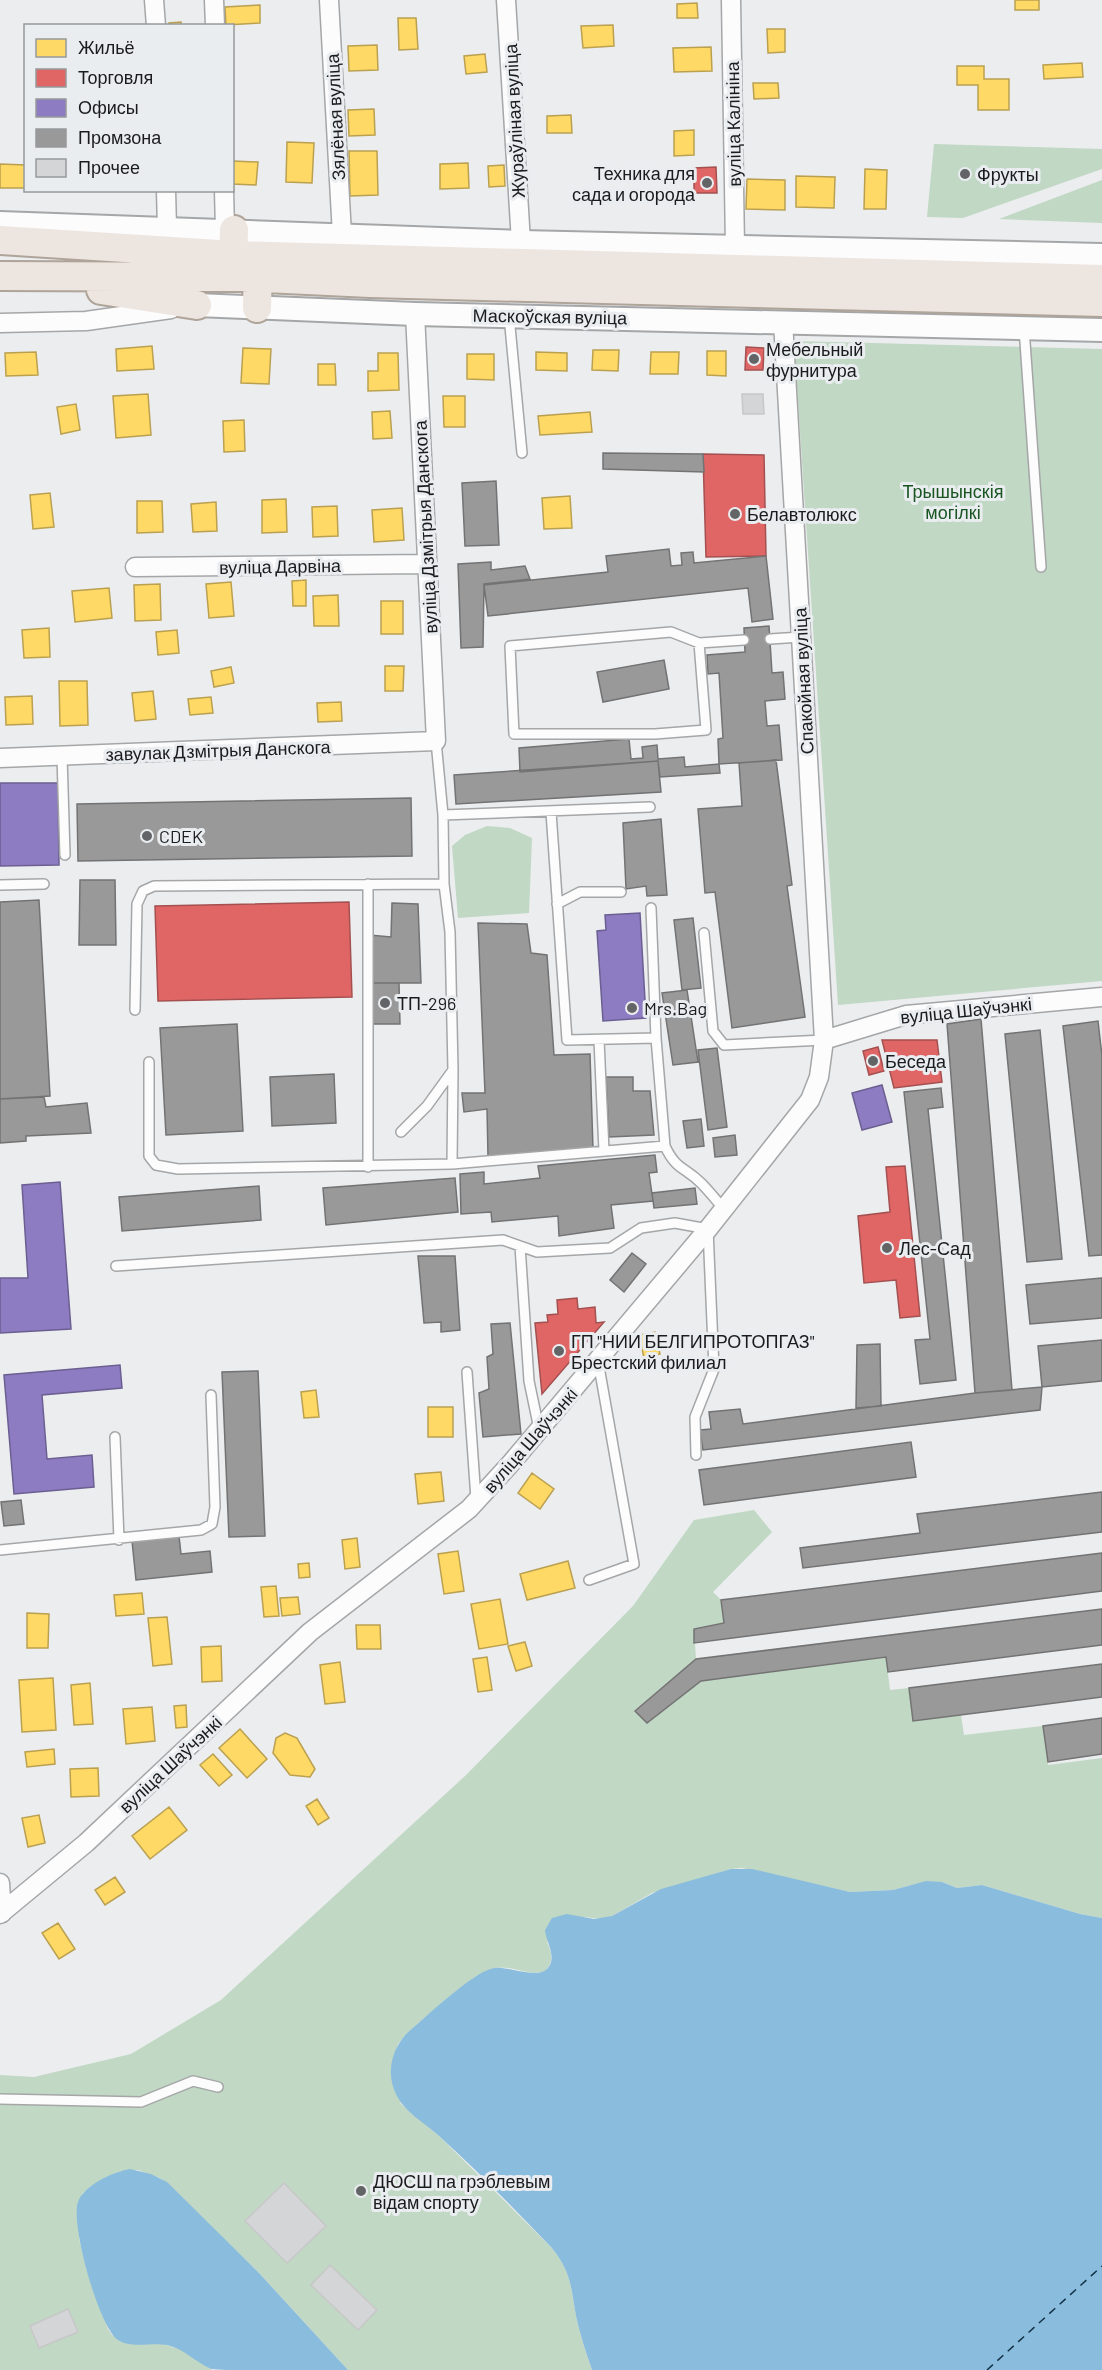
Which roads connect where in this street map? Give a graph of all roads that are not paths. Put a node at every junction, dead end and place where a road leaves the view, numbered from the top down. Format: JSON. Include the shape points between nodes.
{"nodes":[{"id":1,"x":154,"y":0,"type":"edge"},
{"id":2,"x":214,"y":0,"type":"edge"},
{"id":3,"x":329,"y":0,"type":"edge"},
{"id":4,"x":506,"y":0,"type":"edge"},
{"id":5,"x":730,"y":0,"type":"edge"},
{"id":6,"x":156,"y":24,"type":"edge"},
{"id":7,"x":215,"y":24,"type":"edge"},
{"id":8,"x":166,"y":192,"type":"edge"},
{"id":9,"x":224,"y":192,"type":"edge"},
{"id":10,"x":0,"y":223,"type":"edge"},
{"id":11,"x":167,"y":228,"type":"junction"},
{"id":12,"x":342,"y":235,"type":"junction"},
{"id":13,"x":0,"y":240,"type":"edge"},
{"id":14,"x":521,"y":242,"type":"junction"},
{"id":15,"x":735,"y":247,"type":"junction"},
{"id":16,"x":240,"y":254,"type":"junction"},
{"id":17,"x":1102,"y":255,"type":"edge"},
{"id":18,"x":13,"y":276,"type":"edge"},
{"id":19,"x":1102,"y":279,"type":"edge"},
{"id":20,"x":1102,"y":302,"type":"edge"},
{"id":21,"x":197,"y":305,"type":"junction"},
{"id":22,"x":257,"y":308,"type":"junction"},
{"id":23,"x":414,"y":314,"type":"junction"},
{"id":24,"x":508,"y":316,"type":"junction"},
{"id":25,"x":783,"y":321,"type":"junction"},
{"id":26,"x":0,"y":323,"type":"edge"},
{"id":27,"x":1024,"y":328,"type":"junction"},
{"id":28,"x":1102,"y":330,"type":"edge"},
{"id":29,"x":522,"y":453,"type":"dead end"},
{"id":30,"x":426,"y":564,"type":"junction"},
{"id":31,"x":135,"y":567,"type":"dead end"},
{"id":32,"x":1041,"y":567,"type":"dead end"},
{"id":33,"x":801,"y":637,"type":"junction"},
{"id":34,"x":770,"y":639,"type":"dead end"},
{"id":35,"x":744,"y":640,"type":"dead end"},
{"id":36,"x":699,"y":643,"type":"junction"},
{"id":37,"x":436,"y":741,"type":"junction"},
{"id":38,"x":62,"y":756,"type":"junction"},
{"id":39,"x":0,"y":758,"type":"edge"},
{"id":40,"x":650,"y":807,"type":"dead end"},
{"id":41,"x":551,"y":812,"type":"junction"},
{"id":42,"x":443,"y":815,"type":"junction"},
{"id":43,"x":65,"y":855,"type":"dead end"},
{"id":44,"x":44,"y":884,"type":"dead end"},
{"id":45,"x":368,"y":884,"type":"junction"},
{"id":46,"x":444,"y":884,"type":"junction"},
{"id":47,"x":0,"y":885,"type":"edge"},
{"id":48,"x":621,"y":892,"type":"dead end"},
{"id":49,"x":557,"y":904,"type":"junction"},
{"id":50,"x":651,"y":908,"type":"dead end"},
{"id":51,"x":704,"y":933,"type":"dead end"},
{"id":52,"x":1102,"y":997,"type":"edge"},
{"id":53,"x":135,"y":1010,"type":"dead end"},
{"id":54,"x":656,"y":1038,"type":"junction"},
{"id":55,"x":600,"y":1040,"type":"junction"},
{"id":56,"x":824,"y":1040,"type":"junction"},
{"id":57,"x":149,"y":1062,"type":"dead end"},
{"id":58,"x":453,"y":1070,"type":"junction"},
{"id":59,"x":400,"y":1132,"type":"dead end"},
{"id":60,"x":665,"y":1146,"type":"junction"},
{"id":61,"x":604,"y":1151,"type":"junction"},
{"id":62,"x":452,"y":1164,"type":"junction"},
{"id":63,"x":368,"y":1167,"type":"junction"},
{"id":64,"x":723,"y":1208,"type":"junction"},
{"id":65,"x":708,"y":1229,"type":"junction"},
{"id":66,"x":520,"y":1246,"type":"junction"},
{"id":67,"x":116,"y":1266,"type":"dead end"},
{"id":68,"x":598,"y":1361,"type":"junction"},
{"id":69,"x":467,"y":1372,"type":"dead end"},
{"id":70,"x":211,"y":1395,"type":"dead end"},
{"id":71,"x":539,"y":1430,"type":"junction"},
{"id":72,"x":114,"y":1437,"type":"dead end"},
{"id":73,"x":696,"y":1455,"type":"dead end"},
{"id":74,"x":476,"y":1502,"type":"junction"},
{"id":75,"x":119,"y":1540,"type":"junction"},
{"id":76,"x":0,"y":1550,"type":"edge"},
{"id":77,"x":589,"y":1580,"type":"dead end"},
{"id":78,"x":0,"y":1883,"type":"edge"},
{"id":79,"x":1,"y":1913,"type":"edge"},
{"id":80,"x":218,"y":2087,"type":"dead end"},
{"id":81,"x":0,"y":2099,"type":"edge"}],
"edges":[{"from":1,"to":6,"type":"street"},
{"from":2,"to":7,"type":"street"},
{"from":3,"to":12,"type":"street","name":"Зялёная вуліца"},
{"from":4,"to":14,"type":"street","name":"Жураўліная вуліца"},
{"from":5,"to":15,"type":"street","name":"вуліца Калініна"},
{"from":8,"to":11,"type":"street"},
{"from":9,"to":16,"type":"street"},
{"from":10,"to":11,"type":"street","name":"Маскоўская вуліца"},
{"from":11,"to":16,"type":"street","name":"Маскоўская вуліца"},
{"from":12,"to":14,"type":"street","name":"Маскоўская вуліца"},
{"from":12,"to":16,"type":"street","name":"Маскоўская вуліца"},
{"from":13,"to":16,"type":"main road","name":"Маскоўская вуліца"},
{"from":14,"to":15,"type":"street","name":"Маскоўская вуліца"},
{"from":15,"to":17,"type":"street","name":"Маскоўская вуліца"},
{"from":16,"to":18,"type":"main road","name":"Маскоўская вуліца"},
{"from":16,"to":19,"type":"main road","name":"Маскоўская вуліца"},
{"from":16,"to":20,"type":"main road","name":"Маскоўская вуліца","via":[[370,283]]},
{"from":16,"to":22,"type":"main road"},
{"from":18,"to":21,"type":"main road"},
{"from":21,"to":22,"type":"street","name":"Маскоўская вуліца"},
{"from":21,"to":26,"type":"street","name":"Маскоўская вуліца","via":[[87,321]]},
{"from":22,"to":23,"type":"street","name":"Маскоўская вуліца"},
{"from":23,"to":24,"type":"street","name":"Маскоўская вуліца"},
{"from":23,"to":30,"type":"street","name":"вуліца Дзмітрыя Данскога"},
{"from":24,"to":25,"type":"street","name":"Маскоўская вуліца"},
{"from":24,"to":29,"type":"lane"},
{"from":25,"to":27,"type":"street","name":"Маскоўская вуліца"},
{"from":25,"to":33,"type":"street","name":"Спакойная вуліца"},
{"from":27,"to":28,"type":"street","name":"Маскоўская вуліца"},
{"from":27,"to":32,"type":"lane"},
{"from":30,"to":31,"type":"street","name":"вуліца Дарвіна"},
{"from":30,"to":37,"type":"street","name":"вуліца Дзмітрыя Данскога"},
{"from":33,"to":34,"type":"lane"},
{"from":33,"to":56,"type":"street","name":"Спакойная вуліца"},
{"from":35,"to":36,"type":"lane"},
{"from":36,"to":36,"type":"lane","via":[[706,730],[514,734],[510,646],[671,632]]},
{"from":37,"to":38,"type":"street","name":"завулак Дзмітрыя Данскога"},
{"from":37,"to":42,"type":"lane"},
{"from":38,"to":39,"type":"street","name":"завулак Дзмітрыя Данскога"},
{"from":38,"to":43,"type":"lane"},
{"from":40,"to":41,"type":"lane"},
{"from":41,"to":42,"type":"lane"},
{"from":41,"to":49,"type":"lane"},
{"from":42,"to":46,"type":"lane"},
{"from":44,"to":47,"type":"lane"},
{"from":45,"to":46,"type":"lane"},
{"from":45,"to":53,"type":"lane","via":[[154,886],[143,891],[137,904]]},
{"from":45,"to":63,"type":"lane"},
{"from":46,"to":58,"type":"lane","via":[[450,932]]},
{"from":48,"to":49,"type":"lane","via":[[580,892]]},
{"from":49,"to":55,"type":"lane","via":[[567,1040]]},
{"from":50,"to":54,"type":"lane"},
{"from":51,"to":56,"type":"lane","via":[[714,1031],[724,1046]]},
{"from":52,"to":56,"type":"street","name":"вуліца Шаўчэнкі","via":[[906,1015]]},
{"from":54,"to":55,"type":"lane"},
{"from":54,"to":60,"type":"lane"},
{"from":55,"to":61,"type":"lane"},
{"from":56,"to":64,"type":"street","name":"вуліца Шаўчэнкі","via":[[819,1077],[810,1100]]},
{"from":57,"to":63,"type":"lane","via":[[149,1156],[156,1165],[178,1169]]},
{"from":58,"to":59,"type":"lane","via":[[427,1106]]},
{"from":58,"to":62,"type":"lane"},
{"from":60,"to":61,"type":"lane"},
{"from":60,"to":64,"type":"lane","via":[[672,1160],[699,1181]]},
{"from":61,"to":62,"type":"lane"},
{"from":62,"to":63,"type":"lane"},
{"from":64,"to":65,"type":"street","name":"вуліца Шаўчэнкі"},
{"from":65,"to":66,"type":"lane","via":[[675,1223],[641,1228],[610,1248],[537,1252]]},
{"from":65,"to":68,"type":"street","name":"вуліца Шаўчэнкі"},
{"from":65,"to":73,"type":"lane","via":[[714,1370],[695,1417]]},
{"from":66,"to":67,"type":"lane","via":[[503,1240]]},
{"from":66,"to":71,"type":"lane","via":[[529,1381]]},
{"from":68,"to":71,"type":"street","name":"вуліца Шаўчэнкі"},
{"from":68,"to":77,"type":"lane","via":[[634,1564]]},
{"from":69,"to":74,"type":"lane"},
{"from":70,"to":75,"type":"lane","via":[[215,1507],[212,1524],[201,1530]]},
{"from":71,"to":74,"type":"street","name":"вуліца Шаўчэнкі"},
{"from":72,"to":75,"type":"lane"},
{"from":74,"to":79,"type":"street","name":"вуліца Шаўчэнкі","via":[[310,1632],[86,1843]]},
{"from":75,"to":76,"type":"lane"},
{"from":78,"to":79,"type":"street"},
{"from":80,"to":81,"type":"lane","via":[[193,2081],[141,2102]]}]}
